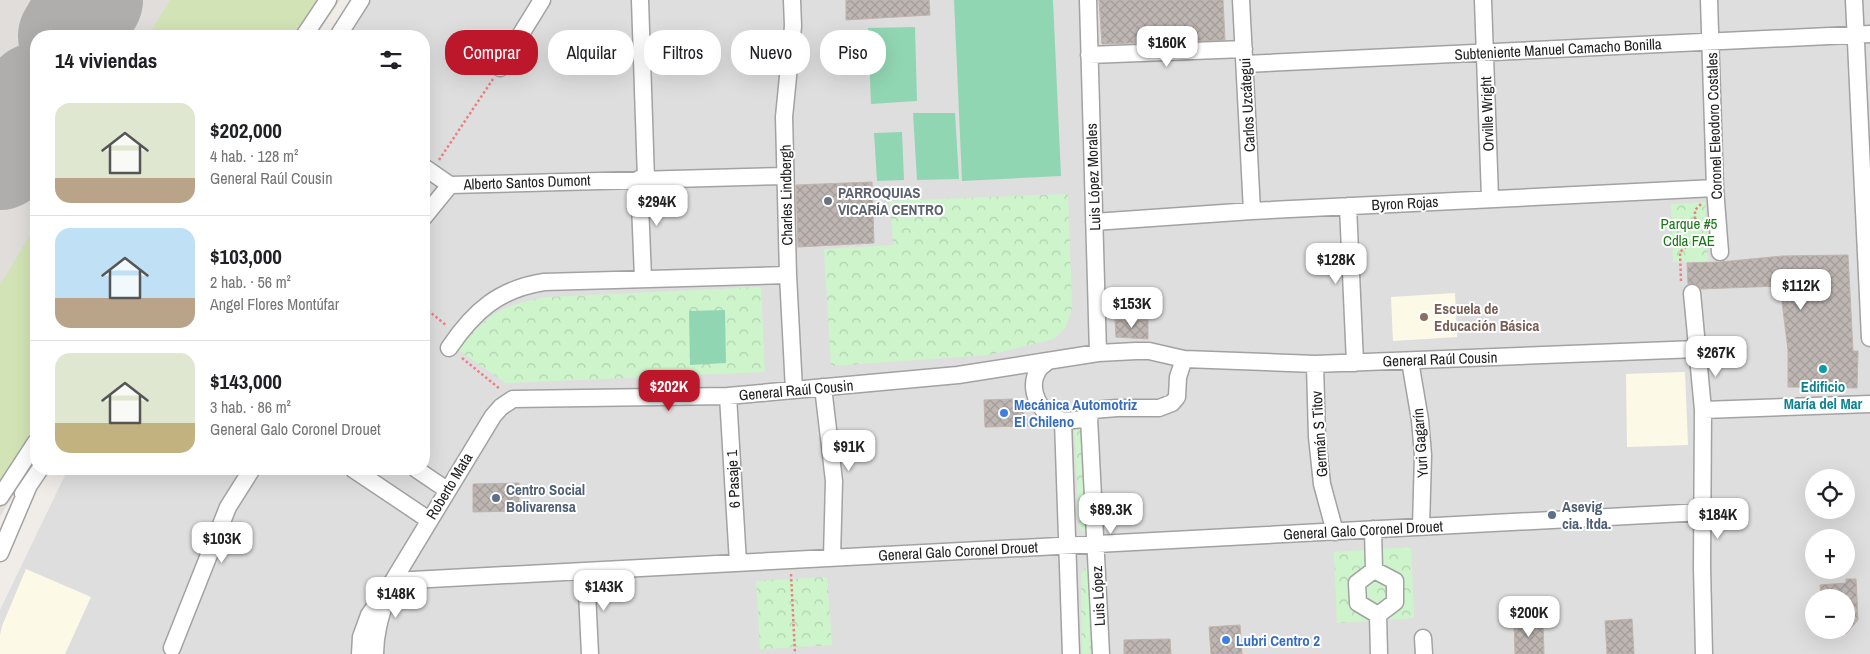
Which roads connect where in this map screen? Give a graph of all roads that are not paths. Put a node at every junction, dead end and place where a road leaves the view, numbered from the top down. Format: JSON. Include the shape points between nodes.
{"nodes":[{"id":1,"x":328,"y":0,"type":"edge"},
{"id":2,"x":361,"y":0,"type":"edge"},
{"id":3,"x":542,"y":0,"type":"edge"},
{"id":4,"x":640,"y":0,"type":"edge"},
{"id":5,"x":792,"y":0,"type":"edge"},
{"id":6,"x":1088,"y":0,"type":"edge"},
{"id":7,"x":1241,"y":0,"type":"edge"},
{"id":8,"x":1483,"y":0,"type":"edge"},
{"id":9,"x":1709,"y":0,"type":"edge"},
{"id":10,"x":1854,"y":0,"type":"edge"},
{"id":11,"x":308,"y":30,"type":"edge"},
{"id":12,"x":342,"y":30,"type":"edge"},
{"id":13,"x":523,"y":30,"type":"edge"},
{"id":14,"x":1863,"y":34,"type":"edge"},
{"id":15,"x":1710,"y":40,"type":"junction"},
{"id":16,"x":1484,"y":52,"type":"junction"},
{"id":17,"x":1089,"y":55,"type":"junction"},
{"id":18,"x":1245,"y":57,"type":"junction"},
{"id":19,"x":430,"y":170,"type":"edge"},
{"id":20,"x":785,"y":176,"type":"junction"},
{"id":21,"x":642,"y":179,"type":"junction"},
{"id":22,"x":450,"y":185,"type":"junction"},
{"id":23,"x":1716,"y":188,"type":"junction"},
{"id":24,"x":1490,"y":198,"type":"junction"},
{"id":25,"x":1348,"y":206,"type":"junction"},
{"id":26,"x":430,"y":210,"type":"edge"},
{"id":27,"x":1252,"y":211,"type":"junction"},
{"id":28,"x":1094,"y":222,"type":"junction"},
{"id":29,"x":1720,"y":252,"type":"dead end"},
{"id":30,"x":788,"y":275,"type":"junction"},
{"id":31,"x":643,"y":278,"type":"junction"},
{"id":32,"x":1692,"y":292,"type":"road end"},
{"id":33,"x":1870,"y":338,"type":"edge"},
{"id":34,"x":453,"y":342,"type":"road end"},
{"id":35,"x":1697,"y":349,"type":"junction"},
{"id":36,"x":1098,"y":353,"type":"junction"},
{"id":37,"x":1184,"y":359,"type":"junction"},
{"id":38,"x":1410,"y":360,"type":"junction"},
{"id":39,"x":1048,"y":361,"type":"junction"},
{"id":40,"x":1355,"y":362,"type":"junction"},
{"id":41,"x":1315,"y":364,"type":"junction"},
{"id":42,"x":823,"y":387,"type":"junction"},
{"id":43,"x":794,"y":390,"type":"junction"},
{"id":44,"x":728,"y":396,"type":"junction"},
{"id":45,"x":513,"y":399,"type":"joint"},
{"id":46,"x":1870,"y":404,"type":"edge"},
{"id":47,"x":1704,"y":410,"type":"junction"},
{"id":48,"x":1089,"y":418,"type":"junction"},
{"id":49,"x":1063,"y":421,"type":"junction"},
{"id":50,"x":30,"y":451,"type":"edge"},
{"id":51,"x":36,"y":475,"type":"edge"},
{"id":52,"x":248,"y":475,"type":"edge"},
{"id":53,"x":362,"y":475,"type":"edge"},
{"id":54,"x":425,"y":475,"type":"edge"},
{"id":55,"x":29,"y":485,"type":"junction"},
{"id":56,"x":447,"y":490,"type":"junction"},
{"id":57,"x":0,"y":497,"type":"edge"},
{"id":58,"x":1703,"y":512,"type":"junction"},
{"id":59,"x":429,"y":520,"type":"junction"},
{"id":60,"x":1422,"y":527,"type":"junction"},
{"id":61,"x":1373,"y":530,"type":"junction"},
{"id":62,"x":0,"y":531,"type":"edge"},
{"id":63,"x":1335,"y":532,"type":"junction"},
{"id":64,"x":1096,"y":544,"type":"junction"},
{"id":65,"x":1067,"y":546,"type":"junction"},
{"id":66,"x":0,"y":553,"type":"edge"},
{"id":67,"x":832,"y":558,"type":"junction"},
{"id":68,"x":738,"y":563,"type":"junction"},
{"id":69,"x":1374,"y":570,"type":"junction"},
{"id":70,"x":586,"y":571,"type":"junction"},
{"id":71,"x":393,"y":581,"type":"junction"},
{"id":72,"x":1378,"y":615,"type":"junction"},
{"id":73,"x":172,"y":648,"type":"dead end"},
{"id":74,"x":360,"y":654,"type":"edge"},
{"id":75,"x":375,"y":654,"type":"edge"},
{"id":76,"x":590,"y":654,"type":"edge"},
{"id":77,"x":1071,"y":654,"type":"edge"},
{"id":78,"x":1101,"y":654,"type":"edge"},
{"id":79,"x":1379,"y":654,"type":"edge"},
{"id":80,"x":1704,"y":654,"type":"edge"}],
"edges":[{"from":1,"to":11,"type":"street"},
{"from":2,"to":12,"type":"street"},
{"from":3,"to":13,"type":"street"},
{"from":4,"to":21,"type":"street"},
{"from":5,"to":20,"type":"street","name":"Charles Lindbergh","via":[[784,118]]},
{"from":6,"to":17,"type":"street","name":"Luis López Morales"},
{"from":7,"to":18,"type":"street","name":"Carlos Uzcátegui"},
{"from":8,"to":16,"type":"street","name":"Orville Wright"},
{"from":9,"to":15,"type":"street","name":"Coronel Eleodoro Costales"},
{"from":10,"to":14,"type":"street"},
{"from":14,"to":15,"type":"street","name":"Subteniente Manuel Camacho Bonilla"},
{"from":14,"to":33,"type":"street"},
{"from":15,"to":16,"type":"street","name":"Subteniente Manuel Camacho Bonilla"},
{"from":15,"to":23,"type":"street","name":"Coronel Eleodoro Costales"},
{"from":16,"to":18,"type":"street","name":"Subteniente Manuel Camacho Bonilla"},
{"from":16,"to":24,"type":"street","name":"Orville Wright"},
{"from":17,"to":18,"type":"street","name":"Subteniente Manuel Camacho Bonilla"},
{"from":17,"to":28,"type":"street","name":"Luis López Morales"},
{"from":18,"to":27,"type":"street","name":"Carlos Uzcátegui"},
{"from":19,"to":22,"type":"street","name":"Alberto Santos Dumont"},
{"from":20,"to":21,"type":"street","name":"Alberto Santos Dumont"},
{"from":20,"to":30,"type":"street","name":"Charles Lindbergh"},
{"from":21,"to":22,"type":"street","name":"Alberto Santos Dumont"},
{"from":21,"to":31,"type":"street"},
{"from":22,"to":26,"type":"street"},
{"from":23,"to":24,"type":"street","name":"Byron Rojas"},
{"from":23,"to":29,"type":"street","name":"Coronel Eleodoro Costales"},
{"from":24,"to":25,"type":"street","name":"Byron Rojas"},
{"from":25,"to":27,"type":"street","name":"Byron Rojas"},
{"from":25,"to":40,"type":"street"},
{"from":27,"to":28,"type":"street","name":"Byron Rojas"},
{"from":28,"to":36,"type":"street","name":"Luis López Morales"},
{"from":30,"to":31,"type":"street"},
{"from":30,"to":43,"type":"street","name":"Charles Lindbergh"},
{"from":31,"to":34,"type":"street","via":[[529,284],[492,301],[475,315]]},
{"from":32,"to":35,"type":"street"},
{"from":35,"to":38,"type":"street","name":"General Raúl Cousin"},
{"from":35,"to":47,"type":"street"},
{"from":36,"to":37,"type":"street","name":"General Raúl Cousin","via":[[1149,351]]},
{"from":36,"to":39,"type":"street","name":"General Raúl Cousin"},
{"from":37,"to":41,"type":"street","name":"General Raúl Cousin"},
{"from":37,"to":48,"type":"street","via":[[1178,377],[1177,397],[1172,403],[1159,408],[1094,410]]},
{"from":38,"to":40,"type":"street","name":"General Raúl Cousin"},
{"from":38,"to":60,"type":"street","name":"Yuri Gagarín","via":[[1423,455]]},
{"from":39,"to":42,"type":"street","name":"General Raúl Cousin","via":[[958,375]]},
{"from":39,"to":49,"type":"street","via":[[1039,370],[1034,390],[1046,411]]},
{"from":40,"to":41,"type":"street","name":"General Raúl Cousin"},
{"from":41,"to":63,"type":"street","name":"Germán S Titov","via":[[1316,437],[1322,484]]},
{"from":42,"to":43,"type":"street","name":"General Raúl Cousin"},
{"from":42,"to":67,"type":"street","via":[[834,481]]},
{"from":43,"to":44,"type":"street","name":"General Raúl Cousin"},
{"from":44,"to":45,"type":"street","name":"General Raúl Cousin"},
{"from":44,"to":68,"type":"street","name":"6 Pasaje 1"},
{"from":45,"to":56,"type":"street","name":"Roberto Mata","via":[[493,416]]},
{"from":46,"to":47,"type":"street"},
{"from":47,"to":58,"type":"street"},
{"from":48,"to":49,"type":"street"},
{"from":48,"to":64,"type":"street","name":"Luis López"},
{"from":49,"to":65,"type":"street","name":"Luis López"},
{"from":50,"to":57,"type":"street"},
{"from":51,"to":55,"type":"street"},
{"from":52,"to":73,"type":"street","via":[[228,507]]},
{"from":53,"to":59,"type":"street"},
{"from":54,"to":56,"type":"street"},
{"from":55,"to":62,"type":"street"},
{"from":55,"to":66,"type":"street"},
{"from":56,"to":59,"type":"street","name":"Roberto Mata"},
{"from":58,"to":60,"type":"street","name":"General Galo Coronel Drouet"},
{"from":58,"to":80,"type":"street"},
{"from":59,"to":71,"type":"street","name":"Roberto Mata"},
{"from":60,"to":61,"type":"street","name":"General Galo Coronel Drouet"},
{"from":61,"to":63,"type":"street","name":"General Galo Coronel Drouet"},
{"from":61,"to":69,"type":"street"},
{"from":63,"to":64,"type":"street","name":"General Galo Coronel Drouet"},
{"from":64,"to":65,"type":"street","name":"General Galo Coronel Drouet"},
{"from":64,"to":78,"type":"street","name":"Luis López"},
{"from":65,"to":67,"type":"street","name":"General Galo Coronel Drouet"},
{"from":65,"to":77,"type":"street","name":"Luis López"},
{"from":67,"to":68,"type":"street","name":"General Galo Coronel Drouet"},
{"from":68,"to":70,"type":"street","name":"General Galo Coronel Drouet"},
{"from":69,"to":72,"type":"street","via":[[1357,582],[1358,603]]},
{"from":69,"to":72,"type":"street","via":[[1395,581],[1395,602]]},
{"from":70,"to":71,"type":"street","name":"General Galo Coronel Drouet"},
{"from":70,"to":76,"type":"street"},
{"from":71,"to":74,"type":"street","name":"Roberto Mata","via":[[368,615]]},
{"from":71,"to":75,"type":"street","name":"Roberto Mata","via":[[377,626]]},
{"from":72,"to":79,"type":"street"}]}
